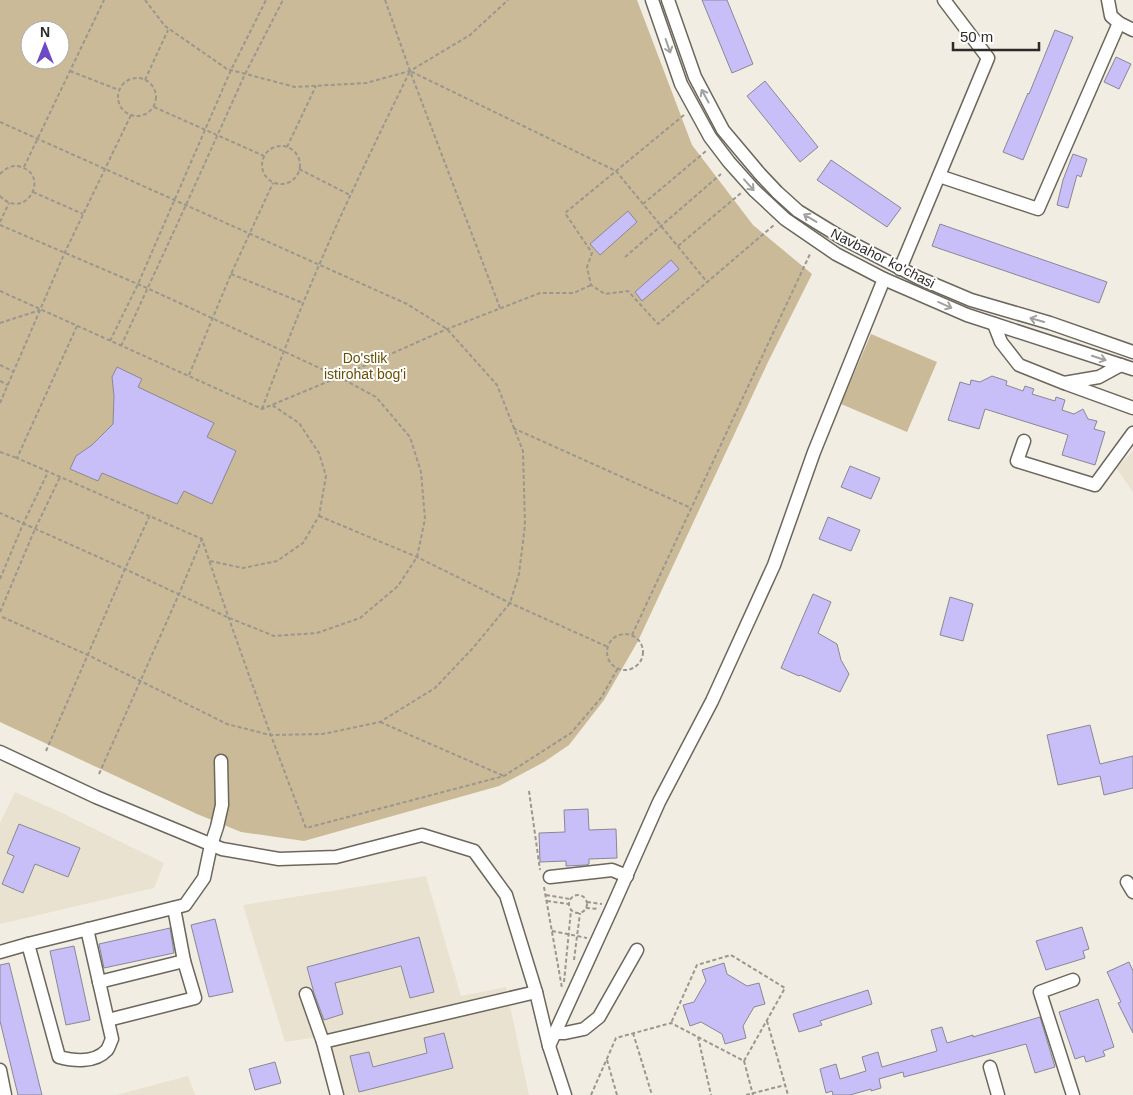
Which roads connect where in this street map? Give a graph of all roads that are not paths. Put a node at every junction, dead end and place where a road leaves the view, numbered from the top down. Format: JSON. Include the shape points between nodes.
{"nodes":[{"id":1,"x":652,"y":0,"type":"edge"},
{"id":2,"x":668,"y":0,"type":"edge"},
{"id":3,"x":944,"y":0,"type":"edge"},
{"id":4,"x":1108,"y":0,"type":"edge"},
{"id":5,"x":1119,"y":23,"type":"junction"},
{"id":6,"x":1133,"y":30,"type":"edge"},
{"id":7,"x":939,"y":176,"type":"junction"},
{"id":8,"x":900,"y":269,"type":"junction"},
{"id":9,"x":919,"y":278,"type":"junction"},
{"id":10,"x":884,"y":279,"type":"junction"},
{"id":11,"x":913,"y":291,"type":"junction"},
{"id":12,"x":994,"y":324,"type":"junction"},
{"id":13,"x":1133,"y":352,"type":"edge"},
{"id":14,"x":1127,"y":367,"type":"edge"},
{"id":15,"x":1064,"y":383,"type":"junction"},
{"id":16,"x":1133,"y":408,"type":"edge"},
{"id":17,"x":1133,"y":432,"type":"edge"},
{"id":18,"x":1024,"y":441,"type":"dead end"},
{"id":19,"x":0,"y":752,"type":"edge"},
{"id":20,"x":221,"y":761,"type":"dead end"},
{"id":21,"x":211,"y":845,"type":"junction"},
{"id":22,"x":627,"y":876,"type":"junction"},
{"id":23,"x":545,"y":879,"type":"road end"},
{"id":24,"x":174,"y":908,"type":"junction"},
{"id":25,"x":87,"y":929,"type":"junction"},
{"id":26,"x":28,"y":944,"type":"junction"},
{"id":27,"x":636,"y":950,"type":"dead end"},
{"id":28,"x":0,"y":952,"type":"edge"},
{"id":29,"x":184,"y":961,"type":"junction"},
{"id":30,"x":1073,"y":980,"type":"dead end"},
{"id":31,"x":99,"y":982,"type":"junction"},
{"id":32,"x":536,"y":992,"type":"junction"},
{"id":33,"x":306,"y":994,"type":"dead end"},
{"id":34,"x":108,"y":1020,"type":"junction"},
{"id":35,"x":555,"y":1032,"type":"junction"},
{"id":36,"x":323,"y":1042,"type":"junction"},
{"id":37,"x":549,"y":1046,"type":"junction"},
{"id":38,"x":990,"y":1067,"type":"dead end"},
{"id":39,"x":0,"y":1070,"type":"edge"},
{"id":40,"x":5,"y":1095,"type":"edge"},
{"id":41,"x":337,"y":1095,"type":"edge"},
{"id":42,"x":565,"y":1095,"type":"edge"},
{"id":43,"x":998,"y":1095,"type":"edge"},
{"id":44,"x":1073,"y":1095,"type":"edge"}],
"edges":[{"from":1,"to":10,"type":"street","name":"Navbahor ko'chasi","one_way":true,"via":[[680,84],[710,138],[729,162],[785,219],[836,254]]},
{"from":8,"to":2,"type":"street","name":"Navbahor ko'chasi","one_way":true,"via":[[798,211],[760,174],[724,130],[695,77]]},
{"from":3,"to":7,"type":"street","via":[[988,58]]},
{"from":4,"to":5,"type":"street","via":[[1111,16]]},
{"from":5,"to":6,"type":"street"},
{"from":5,"to":7,"type":"street","via":[[1038,209]]},
{"from":7,"to":8,"type":"street"},
{"from":8,"to":9,"type":"street","name":"Navbahor ko'chasi"},
{"from":9,"to":11,"type":"street"},
{"from":13,"to":9,"type":"street","name":"Navbahor ko'chasi","one_way":true,"via":[[970,300]]},
{"from":10,"to":11,"type":"street","name":"Navbahor ko'chasi"},
{"from":10,"to":22,"type":"street","via":[[814,452],[774,565],[712,701],[659,802]]},
{"from":11,"to":12,"type":"street","name":"Navbahor ko'chasi","one_way":true},
{"from":12,"to":14,"type":"street","name":"Navbahor ko'chasi","one_way":true},
{"from":12,"to":15,"type":"street","via":[[1001,342],[1019,365]]},
{"from":14,"to":15,"type":"street","via":[[1099,378]]},
{"from":15,"to":16,"type":"street"},
{"from":17,"to":18,"type":"street","via":[[1094,485],[1017,461]]},
{"from":19,"to":21,"type":"street"},
{"from":20,"to":21,"type":"street","via":[[222,805]]},
{"from":21,"to":24,"type":"street","via":[[204,878],[185,905]]},
{"from":21,"to":32,"type":"street","via":[[278,859],[336,857],[422,834],[474,851],[506,896]]},
{"from":22,"to":23,"type":"street","via":[[612,870]]},
{"from":22,"to":35,"type":"street"},
{"from":24,"to":25,"type":"street"},
{"from":24,"to":29,"type":"street"},
{"from":25,"to":26,"type":"street"},
{"from":25,"to":31,"type":"street"},
{"from":26,"to":28,"type":"street"},
{"from":26,"to":34,"type":"street","via":[[59,1057],[88,1060],[102,1055],[112,1039]]},
{"from":27,"to":35,"type":"street","via":[[599,1017],[584,1029]]},
{"from":29,"to":31,"type":"street"},
{"from":29,"to":34,"type":"street","via":[[195,998]]},
{"from":30,"to":44,"type":"street","via":[[1040,992]]},
{"from":31,"to":34,"type":"street"},
{"from":32,"to":36,"type":"street"},
{"from":32,"to":37,"type":"street"},
{"from":33,"to":36,"type":"street"},
{"from":35,"to":37,"type":"street"},
{"from":36,"to":41,"type":"street"},
{"from":37,"to":42,"type":"street"},
{"from":38,"to":43,"type":"street"},
{"from":39,"to":40,"type":"street"}]}
